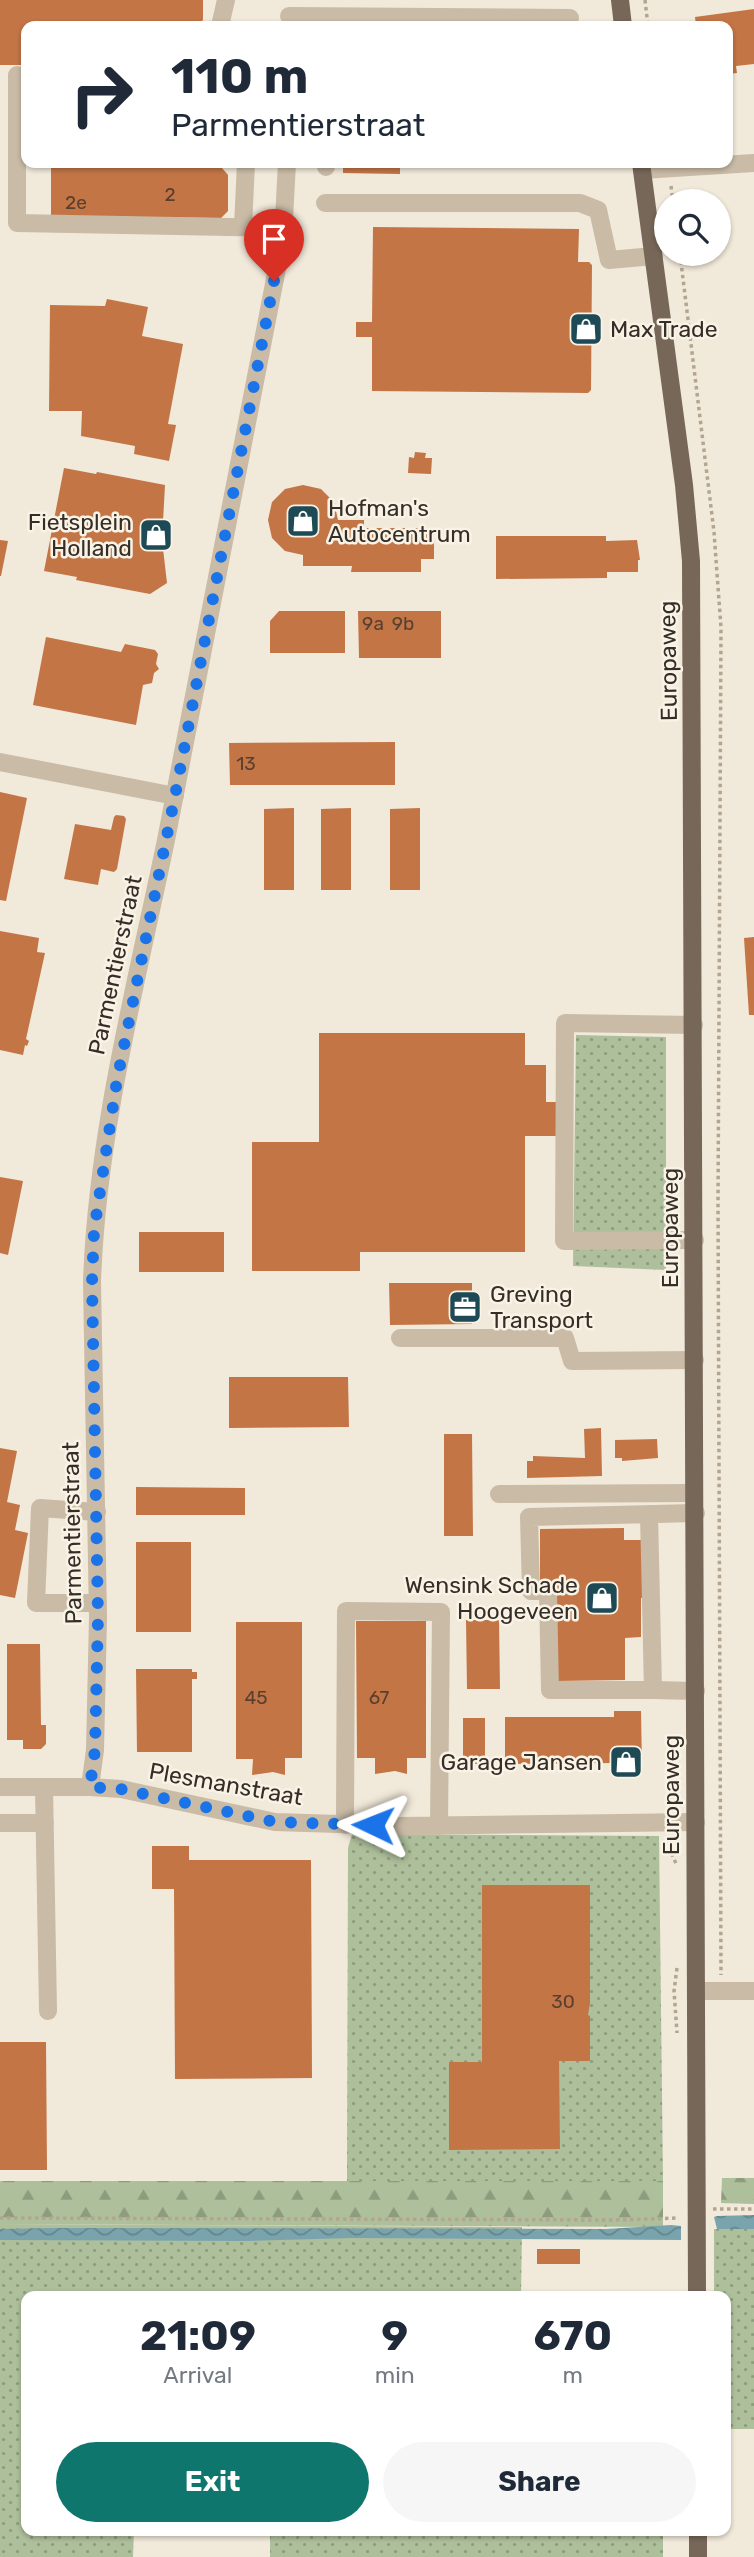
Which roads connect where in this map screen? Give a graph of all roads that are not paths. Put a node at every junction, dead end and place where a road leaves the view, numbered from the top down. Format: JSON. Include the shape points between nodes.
{"nodes":[{"id":1,"x":226,"y":0,"type":"edge"},
{"id":2,"x":620,"y":0,"type":"edge"},
{"id":3,"x":327,"y":8,"type":"edge"},
{"id":4,"x":289,"y":14,"type":"edge"},
{"id":5,"x":570,"y":18,"type":"dead end"},
{"id":6,"x":221,"y":21,"type":"edge"},
{"id":7,"x":390,"y":21,"type":"edge"},
{"id":8,"x":504,"y":21,"type":"edge"},
{"id":9,"x":622,"y":21,"type":"edge"},
{"id":10,"x":17,"y":75,"type":"dead end"},
{"id":11,"x":754,"y":163,"type":"edge"},
{"id":12,"x":733,"y":164,"type":"edge"},
{"id":13,"x":246,"y":168,"type":"edge"},
{"id":14,"x":287,"y":168,"type":"edge"},
{"id":15,"x":642,"y":168,"type":"edge"},
{"id":16,"x":325,"y":203,"type":"dead end"},
{"id":17,"x":243,"y":227,"type":"junction"},
{"id":18,"x":283,"y":228,"type":"junction"},
{"id":19,"x":654,"y":256,"type":"joint"},
{"id":20,"x":655,"y":266,"type":"edge"},
{"id":21,"x":0,"y":762,"type":"edge"},
{"id":22,"x":175,"y":796,"type":"junction"},
{"id":23,"x":694,"y":1025,"type":"junction"},
{"id":24,"x":695,"y":1240,"type":"junction"},
{"id":25,"x":400,"y":1338,"type":"dead end"},
{"id":26,"x":695,"y":1360,"type":"junction"},
{"id":27,"x":694,"y":1493,"type":"junction"},
{"id":28,"x":499,"y":1494,"type":"dead end"},
{"id":29,"x":97,"y":1512,"type":"junction"},
{"id":30,"x":695,"y":1513,"type":"junction"},
{"id":31,"x":649,"y":1514,"type":"junction"},
{"id":32,"x":98,"y":1603,"type":"junction"},
{"id":33,"x":653,"y":1690,"type":"junction"},
{"id":34,"x":696,"y":1691,"type":"junction"},
{"id":35,"x":0,"y":1787,"type":"edge"},
{"id":36,"x":44,"y":1787,"type":"junction"},
{"id":37,"x":90,"y":1787,"type":"junction"},
{"id":38,"x":696,"y":1822,"type":"junction"},
{"id":39,"x":45,"y":1823,"type":"junction"},
{"id":40,"x":0,"y":1824,"type":"edge"},
{"id":41,"x":345,"y":1825,"type":"junction"},
{"id":42,"x":439,"y":1826,"type":"junction"},
{"id":43,"x":697,"y":1991,"type":"junction"},
{"id":44,"x":754,"y":1991,"type":"edge"},
{"id":45,"x":48,"y":2011,"type":"dead end"},
{"id":46,"x":697,"y":2291,"type":"edge"},
{"id":47,"x":698,"y":2536,"type":"edge"},
{"id":48,"x":698,"y":2557,"type":"edge"}],
"edges":[{"from":1,"to":6,"type":"street"},
{"from":2,"to":9,"type":"main road"},
{"from":3,"to":4,"type":"street"},
{"from":3,"to":7,"type":"street"},
{"from":5,"to":8,"type":"street"},
{"from":10,"to":17,"type":"street","via":[[18,223]]},
{"from":11,"to":12,"type":"street"},
{"from":13,"to":17,"type":"street"},
{"from":14,"to":18,"type":"street","name":"Parmentierstraat"},
{"from":15,"to":19,"type":"main road","name":"Europaweg"},
{"from":16,"to":19,"type":"street","via":[[580,203],[598,210],[609,260]]},
{"from":17,"to":18,"type":"street"},
{"from":18,"to":22,"type":"street","name":"Parmentierstraat"},
{"from":20,"to":23,"type":"main road","name":"Europaweg","via":[[691,561]]},
{"from":21,"to":22,"type":"street"},
{"from":22,"to":29,"type":"street","name":"Parmentierstraat","via":[[117,1080],[94,1231]]},
{"from":23,"to":24,"type":"main road","name":"Europaweg"},
{"from":23,"to":24,"type":"street","via":[[565,1023],[564,1241]]},
{"from":24,"to":26,"type":"main road","name":"Europaweg"},
{"from":25,"to":26,"type":"street","via":[[565,1338],[572,1361]]},
{"from":26,"to":27,"type":"main road","name":"Europaweg"},
{"from":27,"to":28,"type":"street"},
{"from":27,"to":30,"type":"main road","name":"Europaweg"},
{"from":29,"to":32,"type":"street","name":"Parmentierstraat"},
{"from":29,"to":32,"type":"street","via":[[40,1508],[36,1603]]},
{"from":30,"to":31,"type":"street"},
{"from":30,"to":34,"type":"main road","name":"Europaweg"},
{"from":31,"to":33,"type":"street"},
{"from":31,"to":33,"type":"street","via":[[529,1517],[530,1578],[531,1591],[548,1591],[550,1690]]},
{"from":32,"to":37,"type":"street","name":"Parmentierstraat"},
{"from":33,"to":34,"type":"street"},
{"from":34,"to":38,"type":"main road","name":"Europaweg"},
{"from":35,"to":36,"type":"street","name":"Plesmanstraat"},
{"from":36,"to":37,"type":"street","name":"Plesmanstraat"},
{"from":36,"to":39,"type":"street"},
{"from":37,"to":41,"type":"street","name":"Plesmanstraat","via":[[121,1789],[275,1822]]},
{"from":38,"to":42,"type":"street","name":"Plesmanstraat"},
{"from":38,"to":43,"type":"main road","name":"Europaweg"},
{"from":39,"to":40,"type":"street"},
{"from":39,"to":45,"type":"street"},
{"from":41,"to":42,"type":"street","name":"Plesmanstraat"},
{"from":41,"to":42,"type":"street","via":[[345,1611],[441,1612]]},
{"from":43,"to":44,"type":"street"},
{"from":43,"to":46,"type":"main road","name":"Europaweg"},
{"from":47,"to":48,"type":"main road"}]}
